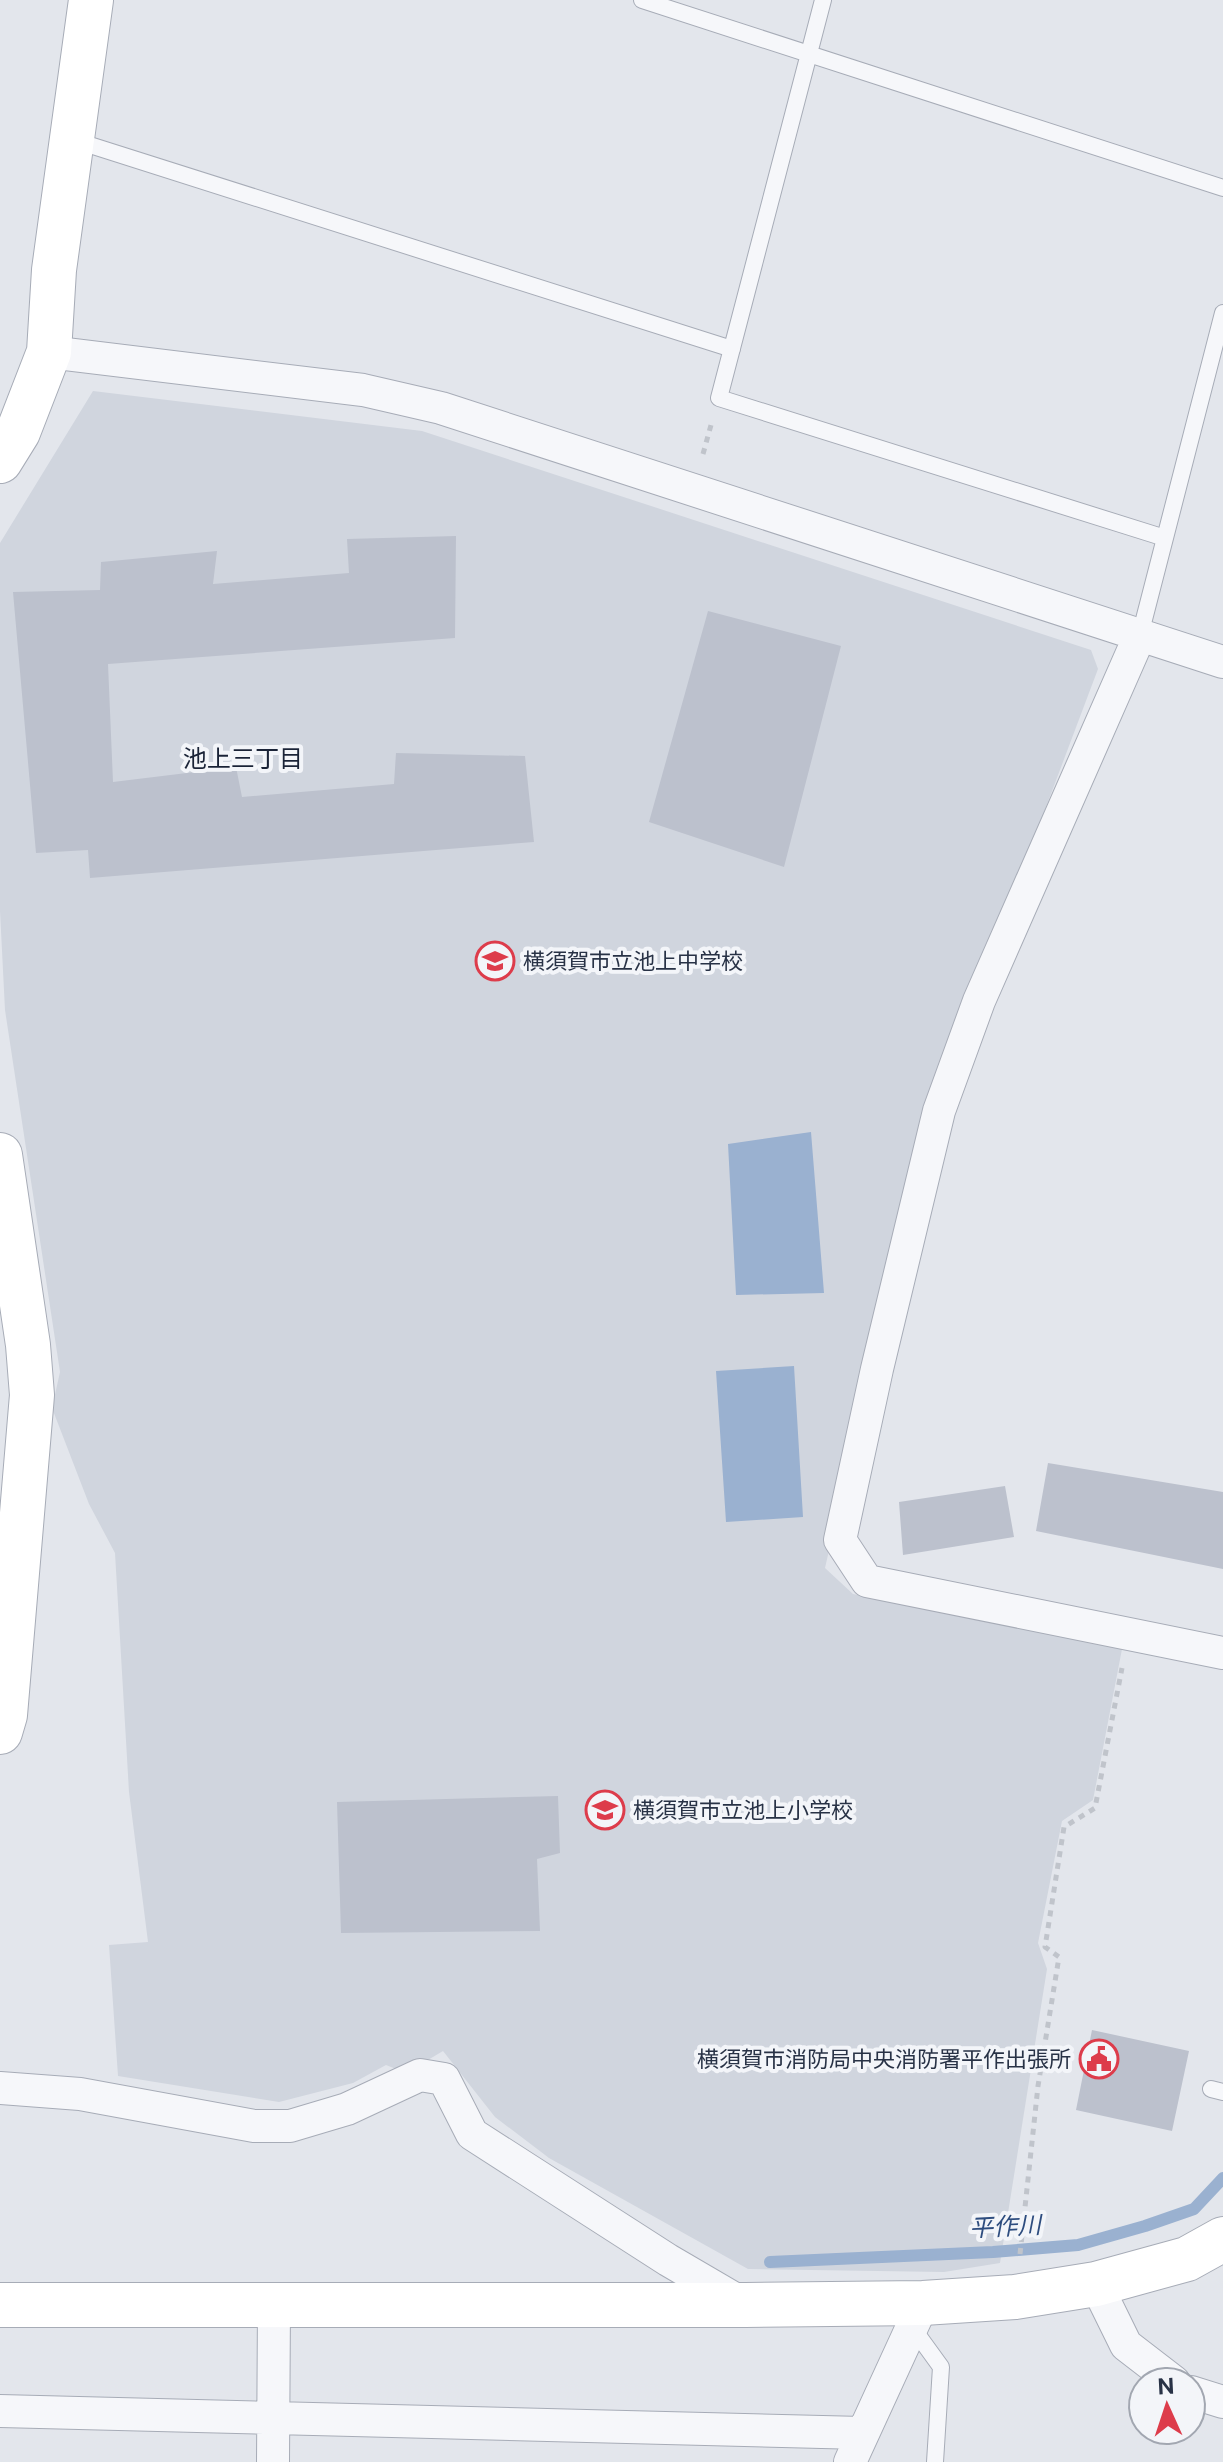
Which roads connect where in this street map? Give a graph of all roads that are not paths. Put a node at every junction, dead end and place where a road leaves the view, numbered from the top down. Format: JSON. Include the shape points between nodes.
{"nodes":[{"id":1,"x":91,"y":0,"type":"edge"},
{"id":2,"x":642,"y":0,"type":"edge"},
{"id":3,"x":823,"y":0,"type":"edge"},
{"id":4,"x":809,"y":54,"type":"junction"},
{"id":5,"x":73,"y":140,"type":"junction"},
{"id":6,"x":1223,"y":188,"type":"edge"},
{"id":7,"x":1223,"y":313,"type":"edge"},
{"id":8,"x":732,"y":349,"type":"junction"},
{"id":9,"x":49,"y":352,"type":"junction"},
{"id":10,"x":0,"y":461,"type":"edge"},
{"id":11,"x":1165,"y":538,"type":"junction"},
{"id":12,"x":1140,"y":635,"type":"junction"},
{"id":13,"x":1223,"y":662,"type":"edge"},
{"id":14,"x":0,"y":1155,"type":"edge"},
{"id":15,"x":1223,"y":1653,"type":"edge"},
{"id":16,"x":0,"y":1732,"type":"edge"},
{"id":17,"x":0,"y":2088,"type":"edge"},
{"id":18,"x":1223,"y":2239,"type":"edge"},
{"id":19,"x":1096,"y":2284,"type":"junction"},
{"id":20,"x":0,"y":2305,"type":"edge"},
{"id":21,"x":745,"y":2305,"type":"junction"},
{"id":22,"x":274,"y":2306,"type":"junction"},
{"id":23,"x":918,"y":2315,"type":"junction"},
{"id":24,"x":1153,"y":2366,"type":"edge"},
{"id":25,"x":0,"y":2411,"type":"edge"},
{"id":26,"x":273,"y":2418,"type":"junction"},
{"id":27,"x":856,"y":2448,"type":"edge"},
{"id":28,"x":273,"y":2462,"type":"edge"},
{"id":29,"x":935,"y":2462,"type":"edge"}],
"edges":[{"from":1,"to":5,"type":"street"},
{"from":2,"to":4,"type":"lane"},
{"from":3,"to":4,"type":"lane"},
{"from":4,"to":6,"type":"lane"},
{"from":4,"to":8,"type":"lane"},
{"from":5,"to":8,"type":"lane"},
{"from":5,"to":9,"type":"street","via":[[54,270]]},
{"from":7,"to":11,"type":"lane"},
{"from":8,"to":11,"type":"lane","via":[[719,398]]},
{"from":9,"to":10,"type":"street","via":[[18,432]]},
{"from":9,"to":12,"type":"street","via":[[363,390],[441,408]]},
{"from":11,"to":12,"type":"lane"},
{"from":12,"to":13,"type":"street"},
{"from":12,"to":15,"type":"street","via":[[979,1001],[939,1111],[840,1540],[867,1581]]},
{"from":14,"to":16,"type":"street","via":[[32,1395]]},
{"from":17,"to":21,"type":"street","via":[[80,2094],[254,2126],[290,2126],[347,2109],[420,2075],[444,2079],[472,2134]]},
{"from":18,"to":19,"type":"street","via":[[1187,2259]]},
{"from":19,"to":23,"type":"street"},
{"from":19,"to":24,"type":"street","via":[[1126,2345]]},
{"from":20,"to":22,"type":"street"},
{"from":21,"to":22,"type":"street"},
{"from":21,"to":23,"type":"street"},
{"from":22,"to":26,"type":"street"},
{"from":23,"to":27,"type":"street"},
{"from":23,"to":29,"type":"lane","via":[[941,2367]]},
{"from":25,"to":26,"type":"street"},
{"from":26,"to":27,"type":"street"},
{"from":26,"to":28,"type":"street"}]}
